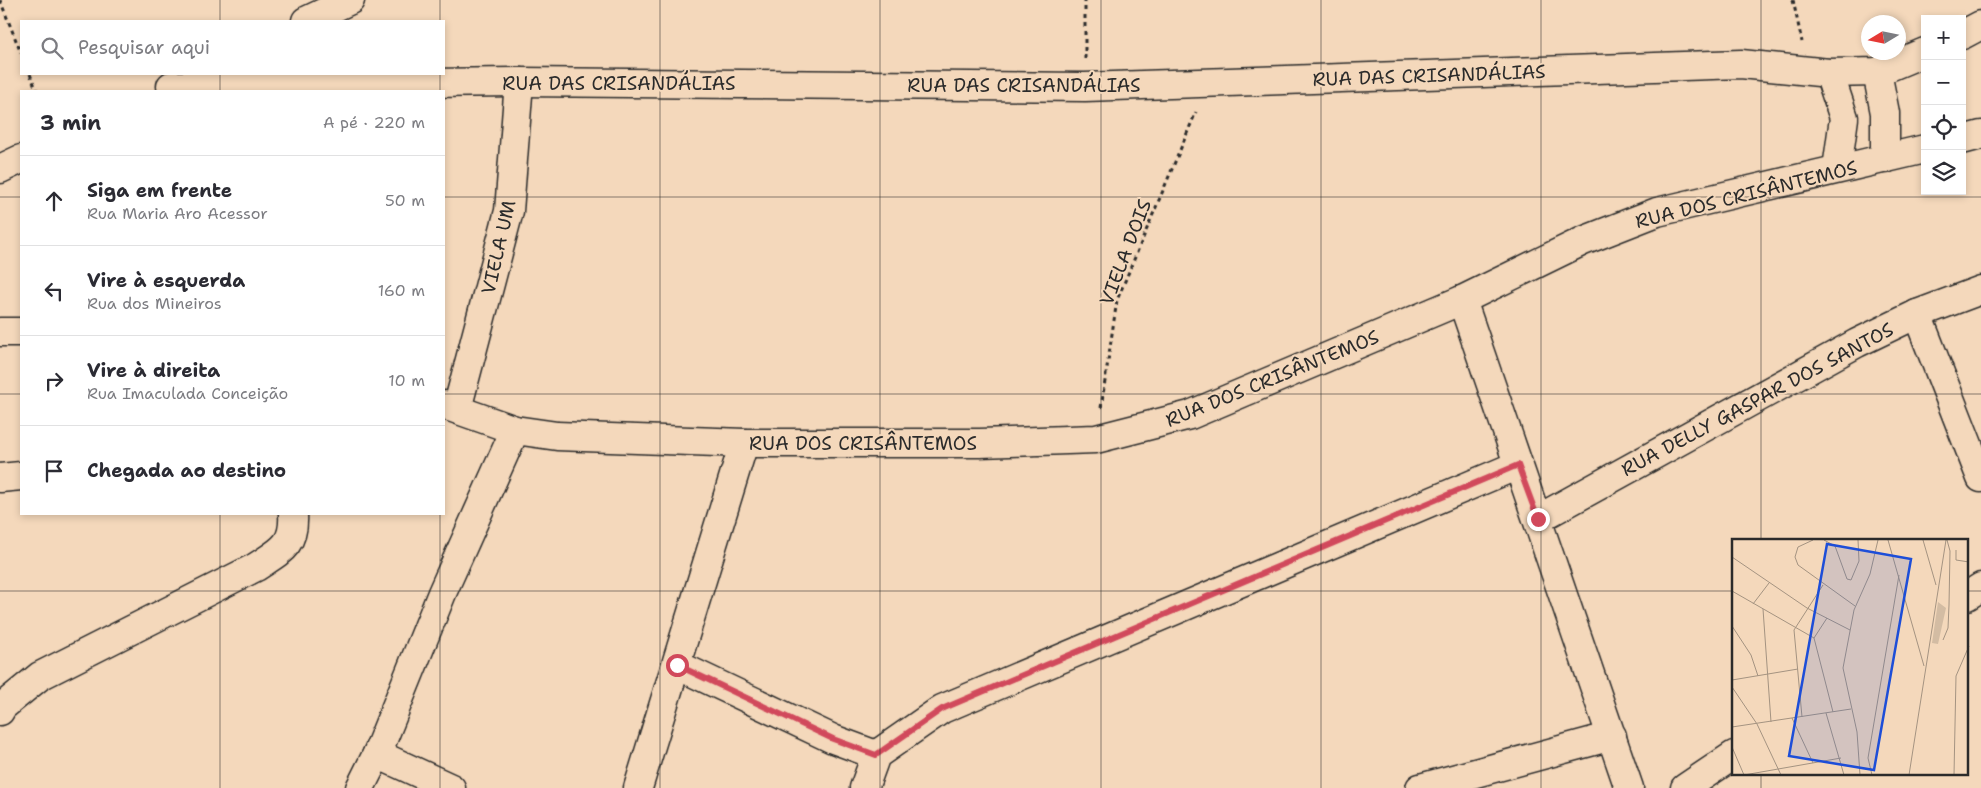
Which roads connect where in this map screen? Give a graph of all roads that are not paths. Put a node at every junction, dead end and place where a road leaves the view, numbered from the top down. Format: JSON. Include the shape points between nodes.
{"nodes":[{"id":1,"x":350,"y":0,"type":"edge"},
{"id":2,"x":308,"y":20,"type":"edge"},
{"id":3,"x":1981,"y":25,"type":"edge"},
{"id":4,"x":1966,"y":33,"type":"edge"},
{"id":5,"x":1921,"y":54,"type":"edge"},
{"id":6,"x":1818,"y":71,"type":"junction"},
{"id":7,"x":1877,"y":72,"type":"junction"},
{"id":8,"x":194,"y":75,"type":"edge"},
{"id":9,"x":519,"y":82,"type":"junction"},
{"id":10,"x":165,"y":88,"type":"edge"},
{"id":11,"x":1981,"y":135,"type":"edge"},
{"id":12,"x":1966,"y":139,"type":"edge"},
{"id":13,"x":1921,"y":150,"type":"edge"},
{"id":14,"x":20,"y":159,"type":"edge"},
{"id":15,"x":1885,"y":159,"type":"junction"},
{"id":16,"x":0,"y":169,"type":"edge"},
{"id":17,"x":1837,"y":169,"type":"junction"},
{"id":18,"x":1981,"y":290,"type":"edge"},
{"id":19,"x":1462,"y":300,"type":"junction"},
{"id":20,"x":1917,"y":314,"type":"junction"},
{"id":21,"x":0,"y":332,"type":"edge"},
{"id":22,"x":20,"y":332,"type":"edge"},
{"id":23,"x":450,"y":407,"type":"edge"},
{"id":24,"x":515,"y":430,"type":"junction"},
{"id":25,"x":744,"y":443,"type":"junction"},
{"id":26,"x":1518,"y":465,"type":"junction"},
{"id":27,"x":20,"y":476,"type":"edge"},
{"id":28,"x":0,"y":478,"type":"edge"},
{"id":29,"x":1981,"y":478,"type":"edge"},
{"id":30,"x":293,"y":515,"type":"edge"},
{"id":31,"x":1538,"y":519,"type":"junction"},
{"id":32,"x":1981,"y":586,"type":"edge"},
{"id":33,"x":1968,"y":595,"type":"edge"},
{"id":34,"x":677,"y":665,"type":"junction"},
{"id":35,"x":0,"y":711,"type":"edge"},
{"id":36,"x":1612,"y":736,"type":"junction"},
{"id":37,"x":377,"y":754,"type":"junction"},
{"id":38,"x":876,"y":755,"type":"junction"},
{"id":39,"x":1732,"y":756,"type":"edge"},
{"id":40,"x":360,"y":788,"type":"edge"},
{"id":41,"x":451,"y":788,"type":"edge"},
{"id":42,"x":638,"y":788,"type":"edge"},
{"id":43,"x":864,"y":788,"type":"edge"},
{"id":44,"x":1420,"y":788,"type":"edge"},
{"id":45,"x":1629,"y":788,"type":"edge"},
{"id":46,"x":1685,"y":788,"type":"edge"}],
"edges":[{"from":1,"to":2,"type":"street"},
{"from":3,"to":4,"type":"street"},
{"from":5,"to":7,"type":"street"},
{"from":6,"to":7,"type":"street","name":"RUA DAS CRISANDÁLIAS"},
{"from":6,"to":9,"type":"street","name":"RUA DAS CRISANDÁLIAS","via":[[1742,64],[1084,87]]},
{"from":6,"to":17,"type":"street","via":[[1844,118]]},
{"from":7,"to":15,"type":"street","via":[[1885,113]]},
{"from":8,"to":10,"type":"street"},
{"from":9,"to":10,"type":"street","name":"RUA DAS CRISANDÁLIAS"},
{"from":9,"to":23,"type":"street","name":"VIELA UM","via":[[509,211]]},
{"from":11,"to":12,"type":"street"},
{"from":13,"to":15,"type":"street","name":"RUA DOS CRISÂNTEMOS"},
{"from":14,"to":16,"type":"street"},
{"from":15,"to":17,"type":"street","name":"RUA DOS CRISÂNTEMOS"},
{"from":17,"to":19,"type":"street","name":"RUA DOS CRISÂNTEMOS","via":[[1656,212],[1583,241]]},
{"from":18,"to":20,"type":"street","name":"RUA DELLY GASPAR DOS SANTOS"},
{"from":19,"to":25,"type":"street","name":"RUA DOS CRISÂNTEMOS","via":[[1190,414],[1096,439],[980,443]]},
{"from":19,"to":26,"type":"street"},
{"from":20,"to":29,"type":"street"},
{"from":20,"to":31,"type":"street","name":"RUA DELLY GASPAR DOS SANTOS"},
{"from":21,"to":22,"type":"street"},
{"from":23,"to":24,"type":"street","name":"RUA DOS CRISÂNTEMOS"},
{"from":24,"to":25,"type":"street","name":"RUA DOS CRISÂNTEMOS","via":[[557,436]]},
{"from":24,"to":37,"type":"street","via":[[442,592]]},
{"from":25,"to":34,"type":"street"},
{"from":26,"to":31,"type":"street"},
{"from":26,"to":38,"type":"street","via":[[942,709]]},
{"from":27,"to":28,"type":"street"},
{"from":30,"to":35,"type":"street","via":[[294,526],[287,546],[256,567],[40,676]]},
{"from":31,"to":36,"type":"street"},
{"from":32,"to":33,"type":"street"},
{"from":34,"to":38,"type":"street","via":[[833,739]]},
{"from":34,"to":42,"type":"street"},
{"from":36,"to":44,"type":"street"},
{"from":36,"to":45,"type":"street"},
{"from":37,"to":40,"type":"street"},
{"from":37,"to":41,"type":"street"},
{"from":38,"to":43,"type":"street"},
{"from":39,"to":46,"type":"street"}]}
